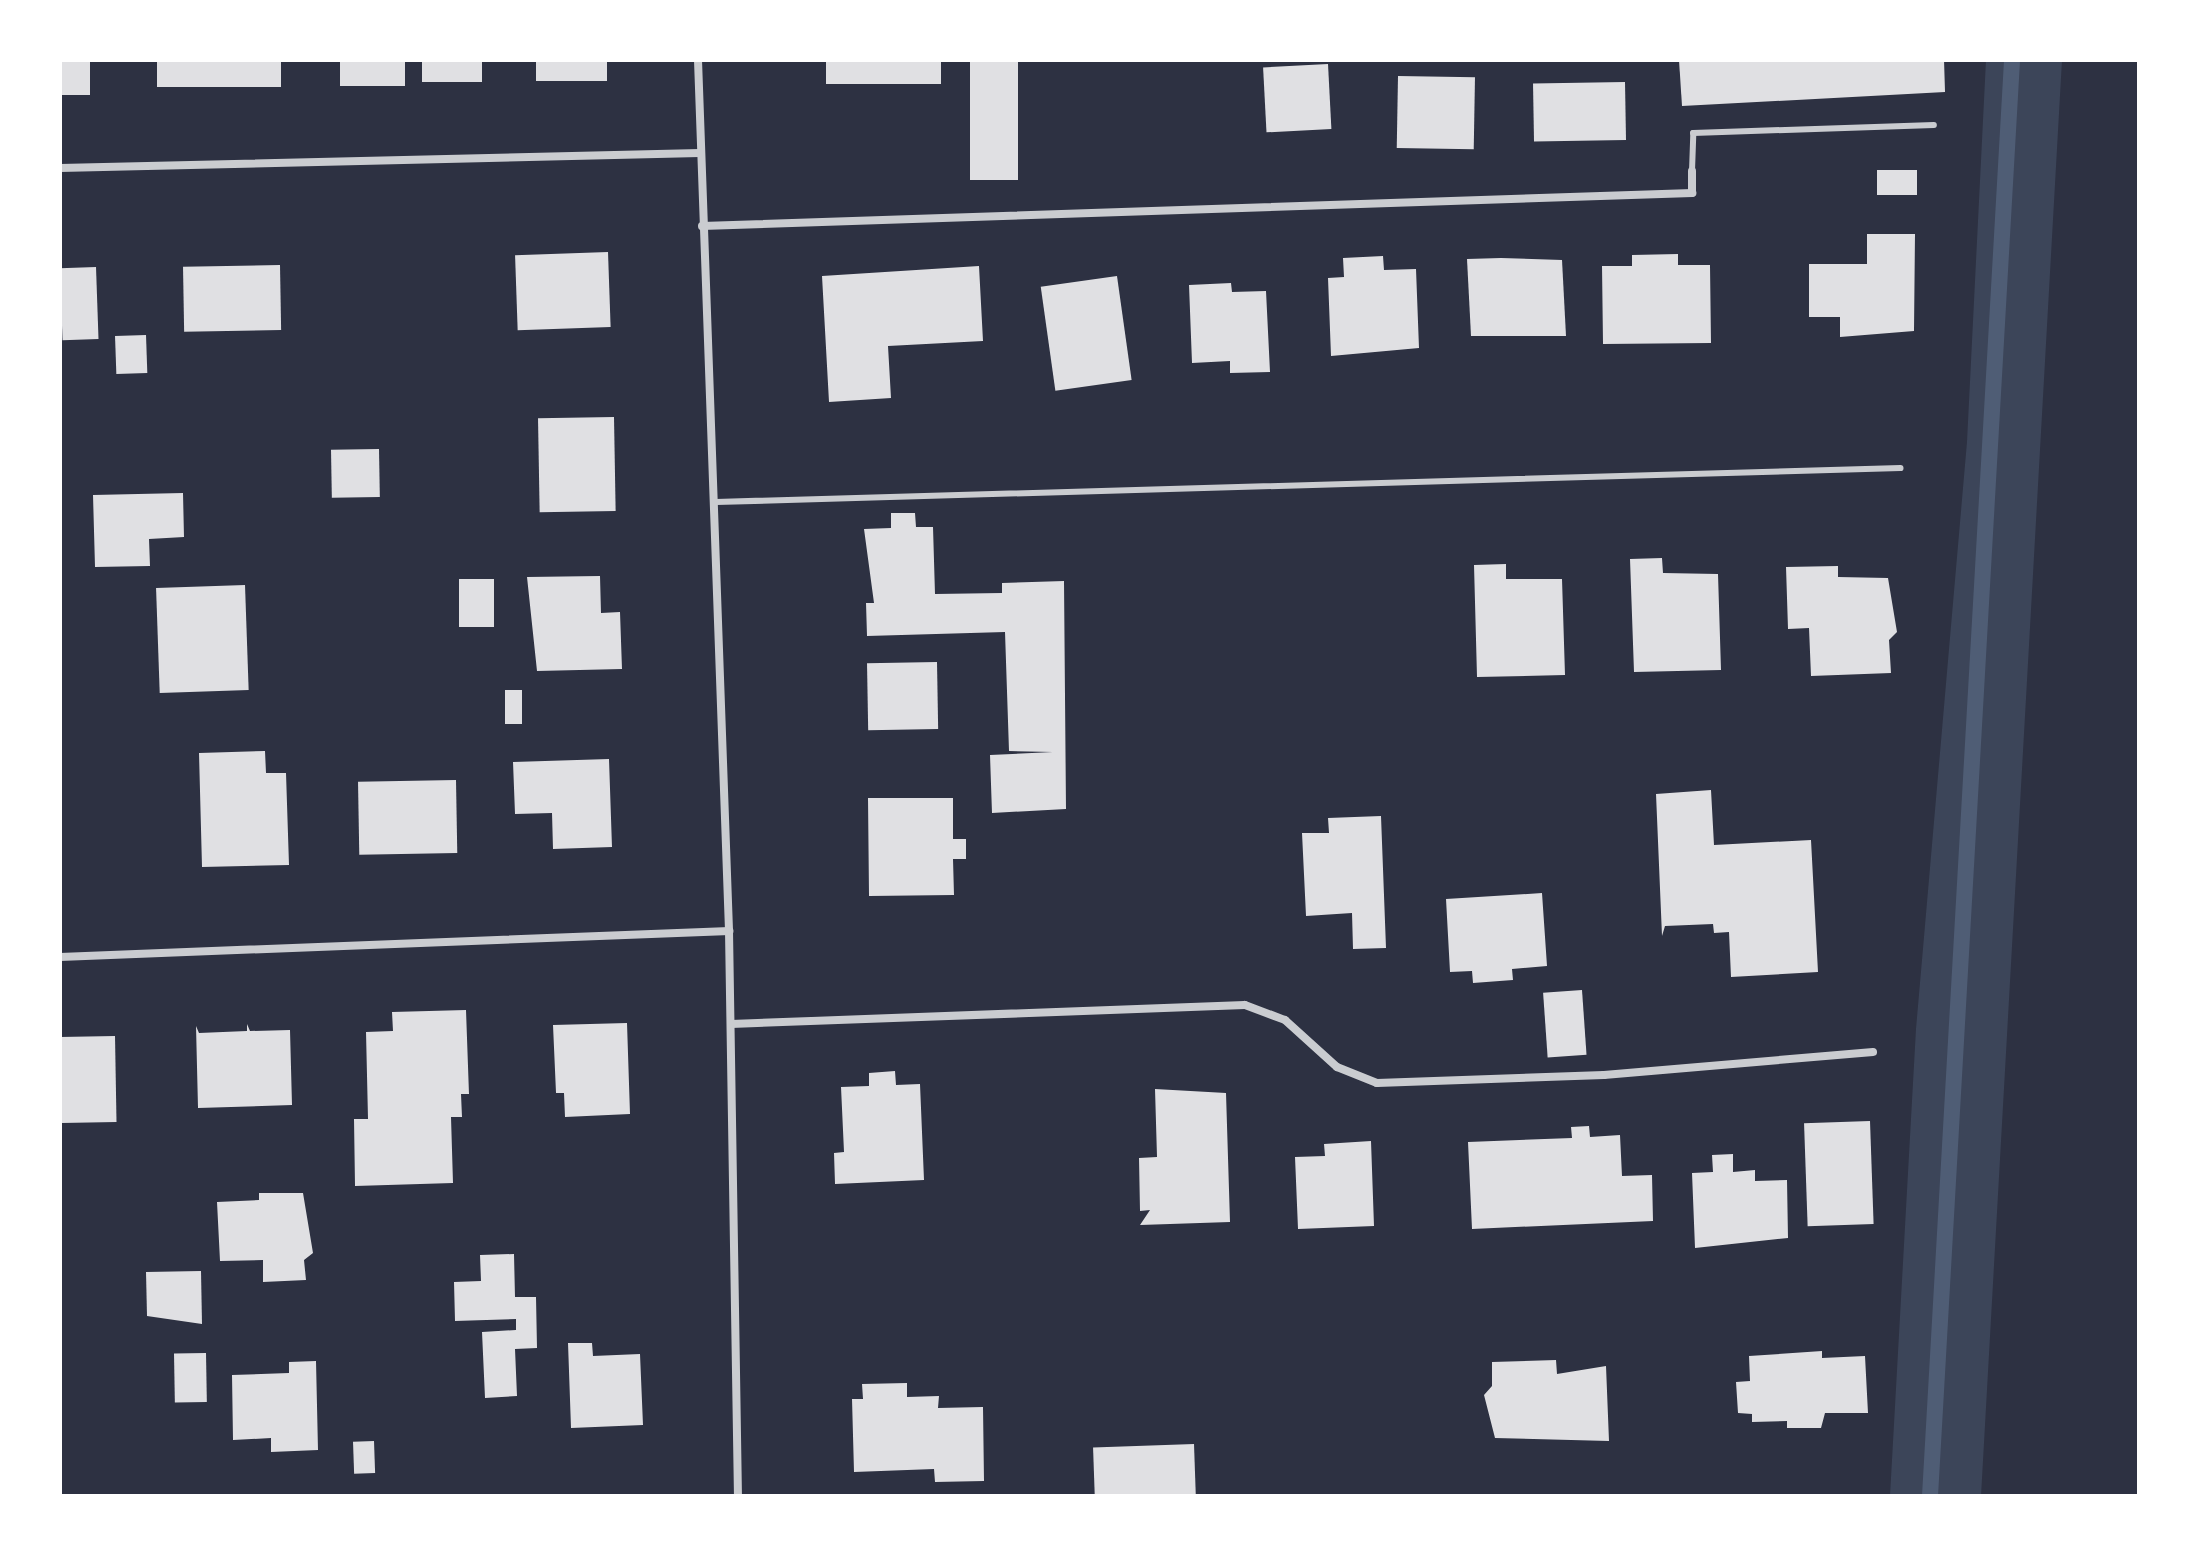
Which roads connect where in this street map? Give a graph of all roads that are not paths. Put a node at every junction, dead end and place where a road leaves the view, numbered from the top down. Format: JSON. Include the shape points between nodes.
{"nodes":[{"id":1,"x":698,"y":60,"type":"edge"},
{"id":2,"x":1934,"y":125,"type":"dead end"},
{"id":3,"x":700,"y":153,"type":"junction"},
{"id":4,"x":60,"y":168,"type":"edge"},
{"id":5,"x":1692,"y":171,"type":"joint"},
{"id":6,"x":702,"y":226,"type":"junction"},
{"id":7,"x":1901,"y":468,"type":"dead end"},
{"id":8,"x":716,"y":502,"type":"junction"},
{"id":9,"x":729,"y":931,"type":"junction"},
{"id":10,"x":60,"y":957,"type":"edge"},
{"id":11,"x":731,"y":1024,"type":"junction"},
{"id":12,"x":1873,"y":1052,"type":"dead end"},
{"id":13,"x":738,"y":1496,"type":"edge"}],
"edges":[{"from":1,"to":3,"type":"street"},
{"from":2,"to":5,"type":"lane","via":[[1693,133]]},
{"from":3,"to":4,"type":"street"},
{"from":3,"to":6,"type":"street"},
{"from":5,"to":6,"type":"street","via":[[1692,193]]},
{"from":6,"to":8,"type":"street"},
{"from":7,"to":8,"type":"lane"},
{"from":8,"to":9,"type":"street"},
{"from":9,"to":10,"type":"street"},
{"from":9,"to":11,"type":"street"},
{"from":11,"to":12,"type":"street","via":[[1245,1005],[1285,1020],[1337,1067],[1391,1084],[1604,1075]]},
{"from":11,"to":13,"type":"street"}]}
